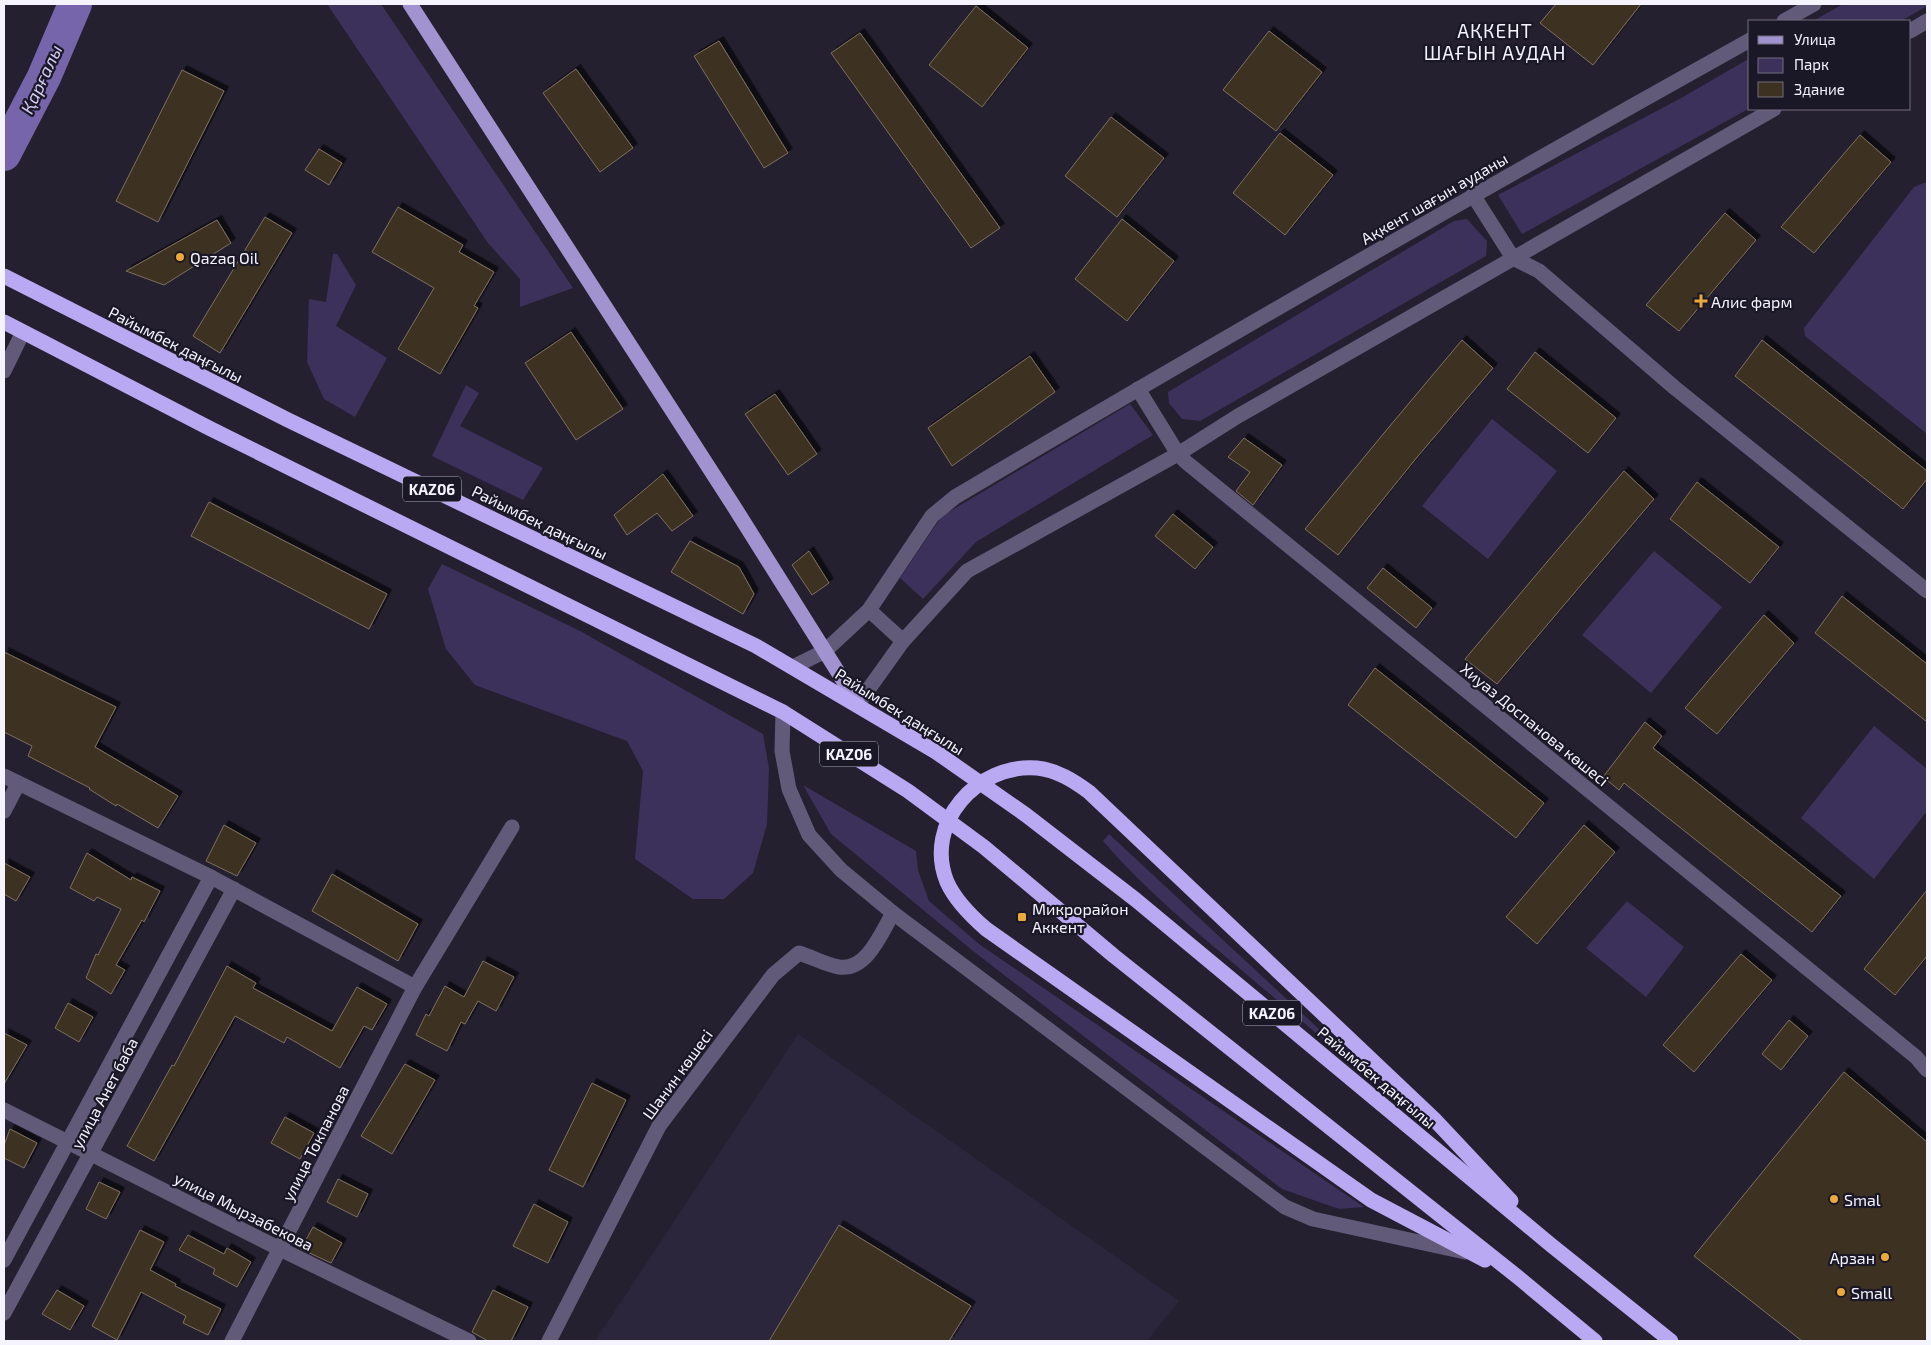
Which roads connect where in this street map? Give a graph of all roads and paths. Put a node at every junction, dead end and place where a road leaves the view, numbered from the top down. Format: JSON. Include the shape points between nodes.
{"nodes":[{"id":1,"x":410,"y":4,"type":"edge"},
{"id":2,"x":1814,"y":4,"type":"edge"},
{"id":3,"x":1786,"y":20,"type":"edge"},
{"id":4,"x":1927,"y":21,"type":"edge"},
{"id":5,"x":1911,"y":30,"type":"edge"},
{"id":6,"x":1748,"y":41,"type":"edge"},
{"id":7,"x":1772,"y":110,"type":"edge"},
{"id":8,"x":1473,"y":195,"type":"junction"},
{"id":9,"x":1513,"y":258,"type":"junction"},
{"id":10,"x":4,"y":276,"type":"edge"},
{"id":11,"x":4,"y":322,"type":"edge"},
{"id":12,"x":23,"y":332,"type":"junction"},
{"id":13,"x":4,"y":371,"type":"edge"},
{"id":14,"x":1138,"y":389,"type":"junction"},
{"id":15,"x":1178,"y":454,"type":"junction"},
{"id":16,"x":1927,"y":591,"type":"edge"},
{"id":17,"x":869,"y":610,"type":"junction"},
{"id":18,"x":903,"y":641,"type":"junction"},
{"id":19,"x":825,"y":650,"type":"junction"},
{"id":20,"x":793,"y":667,"type":"junction"},
{"id":21,"x":858,"y":704,"type":"junction"},
{"id":22,"x":783,"y":712,"type":"junction"},
{"id":23,"x":4,"y":776,"type":"edge"},
{"id":24,"x":18,"y":784,"type":"junction"},
{"id":25,"x":4,"y":811,"type":"edge"},
{"id":26,"x":512,"y":827,"type":"dead end"},
{"id":27,"x":211,"y":877,"type":"junction"},
{"id":28,"x":234,"y":890,"type":"junction"},
{"id":29,"x":893,"y":913,"type":"junction"},
{"id":30,"x":415,"y":987,"type":"junction"},
{"id":31,"x":1927,"y":1070,"type":"edge"},
{"id":32,"x":4,"y":1110,"type":"edge"},
{"id":33,"x":68,"y":1142,"type":"junction"},
{"id":34,"x":91,"y":1154,"type":"junction"},
{"id":35,"x":1551,"y":1245,"type":"junction"},
{"id":36,"x":280,"y":1249,"type":"junction"},
{"id":37,"x":1473,"y":1254,"type":"junction"},
{"id":38,"x":4,"y":1260,"type":"edge"},
{"id":39,"x":1519,"y":1278,"type":"junction"},
{"id":40,"x":4,"y":1313,"type":"edge"},
{"id":41,"x":232,"y":1341,"type":"edge"},
{"id":42,"x":469,"y":1341,"type":"edge"},
{"id":43,"x":549,"y":1341,"type":"edge"},
{"id":44,"x":1595,"y":1341,"type":"edge"},
{"id":45,"x":1671,"y":1341,"type":"edge"}],
"edges":[{"from":1,"to":19,"type":"main road"},
{"from":2,"to":3,"type":"street"},
{"from":4,"to":5,"type":"street"},
{"from":6,"to":8,"type":"street","name":"Ақкент шағын ауданы"},
{"from":7,"to":9,"type":"street"},
{"from":8,"to":9,"type":"street"},
{"from":8,"to":14,"type":"street","name":"Ақкент шағын ауданы"},
{"from":9,"to":15,"type":"street"},
{"from":9,"to":16,"type":"street","via":[[1539,271],[1675,388]]},
{"from":10,"to":20,"type":"highway","name":"Райымбек даңғылы","number":"KАZ06","via":[[288,420],[756,646]]},
{"from":11,"to":12,"type":"highway","number":"KАZ06"},
{"from":12,"to":13,"type":"street"},
{"from":12,"to":22,"type":"highway","number":"KАZ06"},
{"from":14,"to":15,"type":"street","name":"Хиуаз Доспанова көшесі"},
{"from":14,"to":17,"type":"street","name":"Ақкент шағын ауданы","via":[[955,498],[932,516]]},
{"from":15,"to":18,"type":"street","via":[[967,571]]},
{"from":15,"to":31,"type":"street","name":"Хиуаз Доспанова көшесі","via":[[1916,1057]]},
{"from":17,"to":18,"type":"street"},
{"from":17,"to":19,"type":"street","name":"Ақкент шағын ауданы"},
{"from":18,"to":21,"type":"street"},
{"from":19,"to":20,"type":"street","name":"Ақкент шағын ауданы"},
{"from":19,"to":21,"type":"main road"},
{"from":20,"to":21,"type":"highway","name":"Райымбек даңғылы","number":"KАZ06"},
{"from":21,"to":35,"type":"highway","name":"Райымбек даңғылы","number":"KАZ06","via":[[936,752],[1026,815],[1128,894]]},
{"from":22,"to":29,"type":"street","via":[[782,751],[789,789],[808,835],[840,870]]},
{"from":22,"to":39,"type":"highway","number":"KАZ06","via":[[908,792],[984,847],[1114,956]]},
{"from":23,"to":24,"type":"street"},
{"from":24,"to":25,"type":"street"},
{"from":24,"to":27,"type":"street"},
{"from":26,"to":30,"type":"street","name":"улица Токпанова"},
{"from":27,"to":28,"type":"street"},
{"from":27,"to":33,"type":"street"},
{"from":28,"to":30,"type":"street"},
{"from":28,"to":34,"type":"street","name":"улица Анет баба"},
{"from":29,"to":37,"type":"street","via":[[1284,1207],[1313,1219]]},
{"from":29,"to":43,"type":"street","name":"Шанин көшесі","via":[[866,956],[854,966],[839,967],[799,953],[773,975],[659,1126]]},
{"from":30,"to":36,"type":"street","name":"улица Токпанова"},
{"from":32,"to":33,"type":"street","name":"улица Мырзабекова"},
{"from":33,"to":34,"type":"street","name":"улица Мырзабекова"},
{"from":33,"to":38,"type":"street"},
{"from":34,"to":36,"type":"street","name":"улица Мырзабекова"},
{"from":34,"to":40,"type":"street","name":"улица Анет баба"},
{"from":35,"to":37,"type":"highway","via":[[1434,1119],[1089,792],[1072,780],[1044,770],[1014,769],[990,777],[962,797],[947,822],[942,857],[948,882],[974,918],[1006,945],[1371,1200]]},
{"from":35,"to":45,"type":"highway","name":"Райымбек даңғылы","number":"KАZ06"},
{"from":36,"to":41,"type":"street","name":"улица Токпанова"},
{"from":36,"to":42,"type":"street","name":"улица Мырзабекова"},
{"from":37,"to":39,"type":"highway"},
{"from":39,"to":44,"type":"highway","number":"KАZ06"}]}
